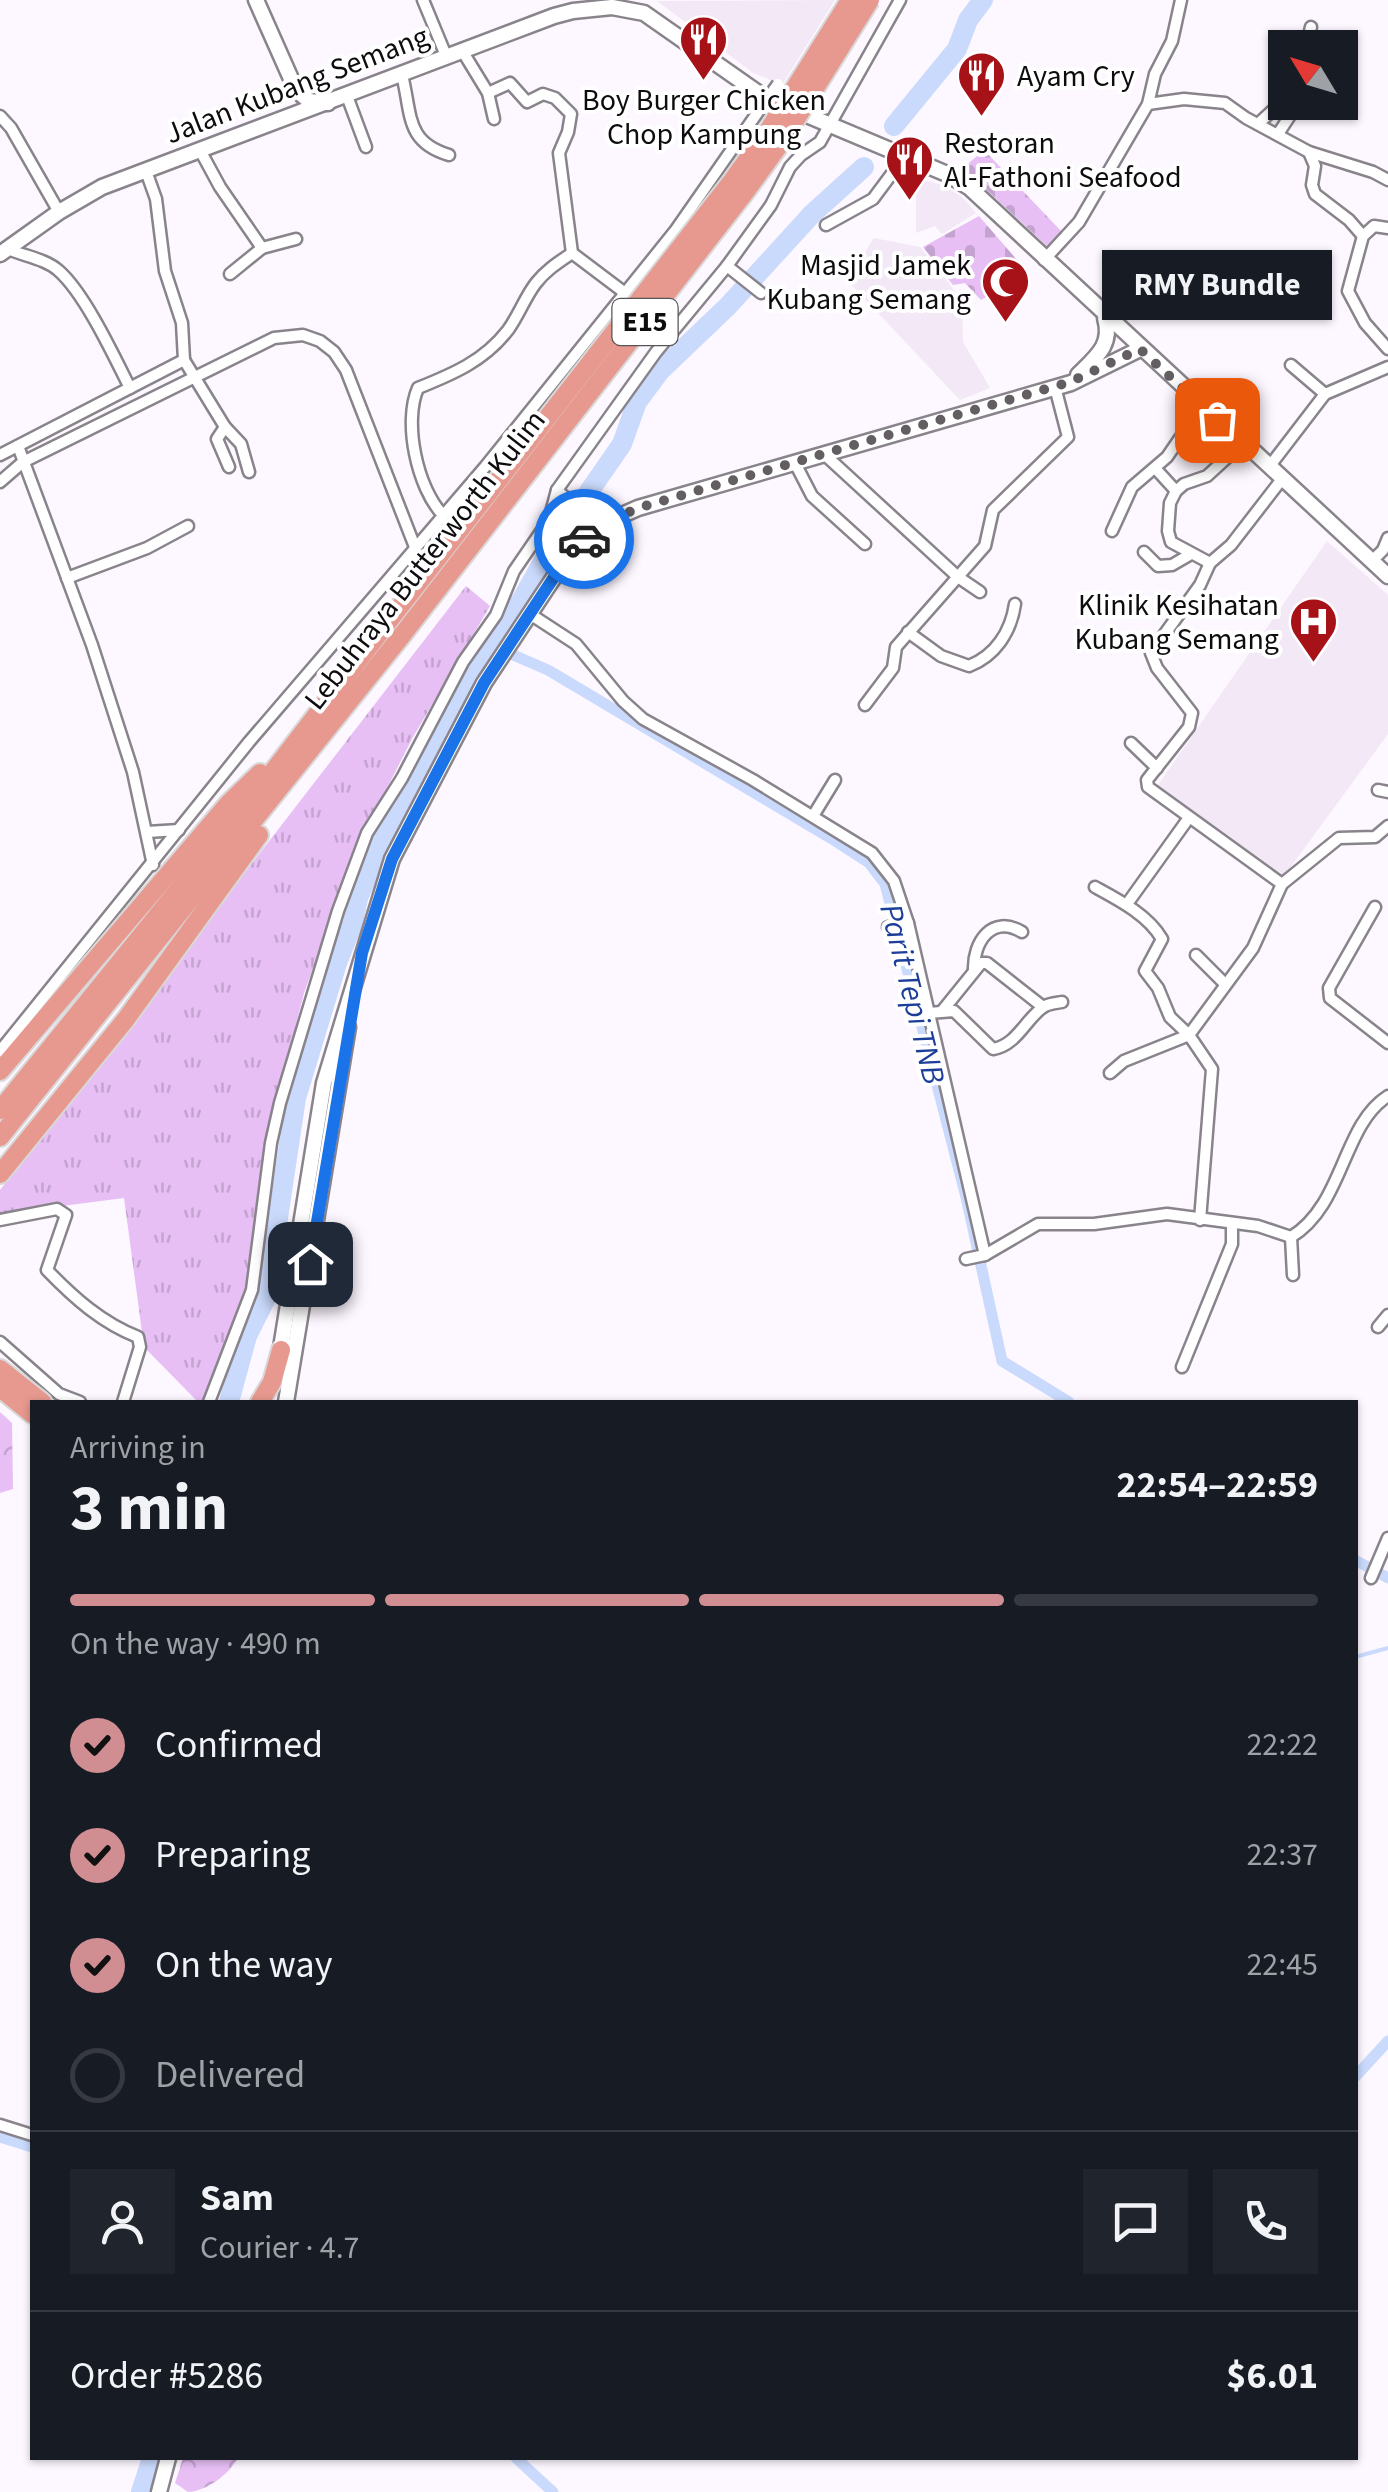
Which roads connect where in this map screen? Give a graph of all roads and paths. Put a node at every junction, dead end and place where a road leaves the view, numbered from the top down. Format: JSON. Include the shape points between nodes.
{"nodes":[{"id":1,"x":256,"y":0,"type":"edge"},
{"id":2,"x":423,"y":0,"type":"edge"},
{"id":3,"x":563,"y":0,"type":"edge"},
{"id":4,"x":586,"y":0,"type":"edge"},
{"id":5,"x":850,"y":0,"type":"edge"},
{"id":6,"x":870,"y":0,"type":"edge"},
{"id":7,"x":900,"y":0,"type":"edge"},
{"id":8,"x":1181,"y":0,"type":"edge"},
{"id":9,"x":612,"y":7,"type":"junction"},
{"id":10,"x":554,"y":16,"type":"junction"},
{"id":11,"x":1312,"y":27,"type":"dead end"},
{"id":12,"x":1311,"y":30,"type":"edge"},
{"id":13,"x":462,"y":52,"type":"junction"},
{"id":14,"x":447,"y":58,"type":"junction"},
{"id":15,"x":402,"y":75,"type":"junction"},
{"id":16,"x":778,"y":84,"type":"dead end"},
{"id":17,"x":296,"y":90,"type":"junction"},
{"id":18,"x":488,"y":92,"type":"junction"},
{"id":19,"x":348,"y":96,"type":"junction"},
{"id":20,"x":328,"y":104,"type":"junction"},
{"id":21,"x":1148,"y":104,"type":"junction"},
{"id":22,"x":0,"y":116,"type":"edge"},
{"id":23,"x":1268,"y":116,"type":"edge"},
{"id":24,"x":494,"y":119,"type":"dead end"},
{"id":25,"x":1287,"y":120,"type":"edge"},
{"id":26,"x":277,"y":123,"type":"junction"},
{"id":27,"x":1258,"y":124,"type":"junction"},
{"id":28,"x":833,"y":128,"type":"junction"},
{"id":29,"x":1278,"y":134,"type":"junction"},
{"id":30,"x":366,"y":146,"type":"dead end"},
{"id":31,"x":201,"y":152,"type":"junction"},
{"id":32,"x":1309,"y":152,"type":"junction"},
{"id":33,"x":449,"y":154,"type":"dead end"},
{"id":34,"x":902,"y":155,"type":"junction"},
{"id":35,"x":146,"y":170,"type":"junction"},
{"id":36,"x":1388,"y":180,"type":"edge"},
{"id":37,"x":59,"y":212,"type":"junction"},
{"id":38,"x":826,"y":224,"type":"dead end"},
{"id":39,"x":1388,"y":228,"type":"edge"},
{"id":40,"x":1363,"y":236,"type":"junction"},
{"id":41,"x":296,"y":239,"type":"dead end"},
{"id":42,"x":262,"y":248,"type":"junction"},
{"id":43,"x":4,"y":252,"type":"edge"},
{"id":44,"x":572,"y":252,"type":"junction"},
{"id":45,"x":1044,"y":260,"type":"junction"},
{"id":46,"x":732,"y":269,"type":"junction"},
{"id":47,"x":230,"y":274,"type":"dead end"},
{"id":48,"x":759,"y":291,"type":"dead end"},
{"id":49,"x":625,"y":292,"type":"junction"},
{"id":50,"x":1104,"y":316,"type":"junction"},
{"id":51,"x":1140,"y":349,"type":"junction"},
{"id":52,"x":1388,"y":349,"type":"edge"},
{"id":53,"x":184,"y":360,"type":"junction"},
{"id":54,"x":1290,"y":364,"type":"dead end"},
{"id":55,"x":1388,"y":368,"type":"edge"},
{"id":56,"x":191,"y":376,"type":"junction"},
{"id":57,"x":1070,"y":382,"type":"junction"},
{"id":58,"x":1055,"y":387,"type":"junction"},
{"id":59,"x":130,"y":388,"type":"junction"},
{"id":60,"x":1325,"y":394,"type":"junction"},
{"id":61,"x":1202,"y":406,"type":"junction"},
{"id":62,"x":225,"y":427,"type":"junction"},
{"id":63,"x":1243,"y":444,"type":"junction"},
{"id":64,"x":18,"y":446,"type":"junction"},
{"id":65,"x":824,"y":454,"type":"junction"},
{"id":66,"x":0,"y":455,"type":"edge"},
{"id":67,"x":23,"y":462,"type":"junction"},
{"id":68,"x":795,"y":462,"type":"junction"},
{"id":69,"x":229,"y":467,"type":"dead end"},
{"id":70,"x":1269,"y":467,"type":"junction"},
{"id":71,"x":1155,"y":468,"type":"junction"},
{"id":72,"x":249,"y":472,"type":"dead end"},
{"id":73,"x":1282,"y":479,"type":"junction"},
{"id":74,"x":0,"y":482,"type":"edge"},
{"id":75,"x":1176,"y":491,"type":"junction"},
{"id":76,"x":560,"y":492,"type":"junction"},
{"id":77,"x":443,"y":516,"type":"junction"},
{"id":78,"x":594,"y":521,"type":"junction"},
{"id":79,"x":188,"y":526,"type":"dead end"},
{"id":80,"x":1112,"y":531,"type":"dead end"},
{"id":81,"x":1388,"y":538,"type":"edge"},
{"id":82,"x":866,"y":544,"type":"dead end"},
{"id":83,"x":415,"y":547,"type":"junction"},
{"id":84,"x":1144,"y":552,"type":"dead end"},
{"id":85,"x":1192,"y":554,"type":"junction"},
{"id":86,"x":1372,"y":561,"type":"junction"},
{"id":87,"x":1210,"y":563,"type":"junction"},
{"id":88,"x":1388,"y":576,"type":"edge"},
{"id":89,"x":958,"y":577,"type":"junction"},
{"id":90,"x":67,"y":578,"type":"junction"},
{"id":91,"x":980,"y":592,"type":"dead end"},
{"id":92,"x":1015,"y":604,"type":"dead end"},
{"id":93,"x":530,"y":614,"type":"junction"},
{"id":94,"x":395,"y":628,"type":"junction"},
{"id":95,"x":908,"y":632,"type":"junction"},
{"id":96,"x":865,"y":705,"type":"dead end"},
{"id":97,"x":303,"y":730,"type":"junction"},
{"id":98,"x":318,"y":742,"type":"junction"},
{"id":99,"x":1131,"y":743,"type":"dead end"},
{"id":100,"x":1157,"y":768,"type":"junction"},
{"id":101,"x":835,"y":780,"type":"dead end"},
{"id":102,"x":813,"y":816,"type":"junction"},
{"id":103,"x":1188,"y":818,"type":"junction"},
{"id":104,"x":1388,"y":826,"type":"edge"},
{"id":105,"x":179,"y":830,"type":"junction"},
{"id":106,"x":147,"y":832,"type":"junction"},
{"id":107,"x":153,"y":864,"type":"junction"},
{"id":108,"x":1282,"y":884,"type":"junction"},
{"id":109,"x":1095,"y":886,"type":"dead end"},
{"id":110,"x":1127,"y":904,"type":"junction"},
{"id":111,"x":1375,"y":908,"type":"dead end"},
{"id":112,"x":906,"y":923,"type":"junction"},
{"id":113,"x":890,"y":927,"type":"dead end"},
{"id":114,"x":1022,"y":932,"type":"dead end"},
{"id":115,"x":362,"y":953,"type":"junction"},
{"id":116,"x":1196,"y":955,"type":"dead end"},
{"id":117,"x":974,"y":970,"type":"junction"},
{"id":118,"x":1225,"y":984,"type":"junction"},
{"id":119,"x":1062,"y":1002,"type":"dead end"},
{"id":120,"x":1043,"y":1006,"type":"junction"},
{"id":121,"x":943,"y":1010,"type":"junction"},
{"id":122,"x":929,"y":1013,"type":"junction"},
{"id":123,"x":1189,"y":1035,"type":"junction"},
{"id":124,"x":1388,"y":1043,"type":"edge"},
{"id":125,"x":6,"y":1054,"type":"edge"},
{"id":126,"x":0,"y":1072,"type":"edge"},
{"id":127,"x":1110,"y":1074,"type":"dead end"},
{"id":128,"x":1388,"y":1096,"type":"edge"},
{"id":129,"x":0,"y":1110,"type":"edge"},
{"id":130,"x":0,"y":1136,"type":"edge"},
{"id":131,"x":0,"y":1174,"type":"edge"},
{"id":132,"x":0,"y":1220,"type":"edge"},
{"id":133,"x":1200,"y":1220,"type":"junction"},
{"id":134,"x":1232,"y":1224,"type":"junction"},
{"id":135,"x":1292,"y":1236,"type":"junction"},
{"id":136,"x":1293,"y":1275,"type":"dead end"},
{"id":137,"x":1388,"y":1314,"type":"edge"},
{"id":138,"x":1378,"y":1326,"type":"dead end"},
{"id":139,"x":0,"y":1342,"type":"edge"},
{"id":140,"x":281,"y":1350,"type":"junction"},
{"id":141,"x":1182,"y":1367,"type":"dead end"},
{"id":142,"x":0,"y":1369,"type":"edge"},
{"id":143,"x":0,"y":1388,"type":"edge"},
{"id":144,"x":52,"y":1400,"type":"edge"},
{"id":145,"x":124,"y":1400,"type":"edge"},
{"id":146,"x":210,"y":1400,"type":"edge"},
{"id":147,"x":261,"y":1400,"type":"edge"},
{"id":148,"x":270,"y":1400,"type":"edge"},
{"id":149,"x":286,"y":1400,"type":"edge"},
{"id":150,"x":30,"y":1412,"type":"edge"},
{"id":151,"x":1388,"y":1538,"type":"edge"},
{"id":152,"x":1372,"y":1576,"type":"dead end"},
{"id":153,"x":0,"y":2125,"type":"edge"},
{"id":154,"x":30,"y":2134,"type":"edge"},
{"id":155,"x":168,"y":2460,"type":"edge"},
{"id":156,"x":160,"y":2492,"type":"edge"}],
"edges":[{"from":1,"to":17,"type":"main road"},
{"from":2,"to":14,"type":"street"},
{"from":3,"to":10,"type":"main road"},
{"from":4,"to":9,"type":"main road"},
{"from":5,"to":94,"type":"highway","name":"Lebuhraya Butterworth Kulim","number":"E15","bridge":true,"via":[[732,181]]},
{"from":6,"to":94,"type":"highway","name":"Lebuhraya Butterworth Kulim","number":"E15","bridge":true,"via":[[746,191]]},
{"from":7,"to":28,"type":"street"},
{"from":8,"to":21,"type":"street"},
{"from":9,"to":10,"type":"main road","name":"Jalan Kubang Semang"},
{"from":9,"to":28,"type":"main road","name":"Jalan Kubang Semang","via":[[654,18],[764,97]]},
{"from":10,"to":13,"type":"main road","name":"Jalan Kubang Semang"},
{"from":11,"to":12,"type":"street"},
{"from":13,"to":14,"type":"main road","name":"Jalan Kubang Semang"},
{"from":13,"to":18,"type":"street"},
{"from":14,"to":15,"type":"main road","name":"Jalan Kubang Semang"},
{"from":15,"to":19,"type":"main road","name":"Jalan Kubang Semang"},
{"from":15,"to":33,"type":"street","via":[[416,138]]},
{"from":16,"to":49,"type":"street","bridge":true},
{"from":17,"to":20,"type":"main road"},
{"from":17,"to":26,"type":"main road","via":[[288,114]]},
{"from":18,"to":24,"type":"street"},
{"from":18,"to":44,"type":"street","via":[[510,83],[527,102],[542,94],[570,114],[559,153]]},
{"from":19,"to":20,"type":"main road","name":"Jalan Kubang Semang"},
{"from":19,"to":30,"type":"street"},
{"from":20,"to":26,"type":"main road","name":"Jalan Kubang Semang"},
{"from":21,"to":27,"type":"street","via":[[1225,102]]},
{"from":21,"to":45,"type":"street","via":[[1079,222]]},
{"from":22,"to":37,"type":"street"},
{"from":23,"to":27,"type":"street"},
{"from":25,"to":29,"type":"street"},
{"from":26,"to":31,"type":"main road","name":"Jalan Kubang Semang"},
{"from":27,"to":29,"type":"street"},
{"from":28,"to":34,"type":"main road","name":"Jalan Kubang Semang"},
{"from":28,"to":46,"type":"street","via":[[790,168]]},
{"from":29,"to":32,"type":"street"},
{"from":31,"to":35,"type":"main road","name":"Jalan Kubang Semang"},
{"from":31,"to":42,"type":"street"},
{"from":32,"to":36,"type":"street"},
{"from":32,"to":40,"type":"street","via":[[1315,194]]},
{"from":34,"to":38,"type":"street","via":[[873,200]]},
{"from":34,"to":45,"type":"main road","name":"Jalan Kubang Semang","via":[[970,188]]},
{"from":35,"to":37,"type":"main road","name":"Jalan Kubang Semang"},
{"from":35,"to":53,"type":"street","via":[[182,323]]},
{"from":37,"to":43,"type":"main road","name":"Jalan Kubang Semang"},
{"from":39,"to":40,"type":"street","via":[[1374,226]]},
{"from":40,"to":52,"type":"street","via":[[1349,298]]},
{"from":41,"to":42,"type":"street"},
{"from":42,"to":47,"type":"street"},
{"from":43,"to":59,"type":"street","via":[[60,272]]},
{"from":44,"to":49,"type":"street"},
{"from":44,"to":77,"type":"street","via":[[534,284],[508,329],[473,363],[418,388],[410,417],[417,462],[428,498]]},
{"from":45,"to":50,"type":"main road","name":"Jalan Kubang Semang"},
{"from":46,"to":48,"type":"street"},
{"from":46,"to":76,"type":"street","via":[[656,352]]},
{"from":49,"to":77,"type":"street"},
{"from":50,"to":51,"type":"main road","name":"Jalan Kubang Semang"},
{"from":50,"to":57,"type":"main road","via":[[1109,330],[1102,351]]},
{"from":51,"to":57,"type":"main road"},
{"from":51,"to":61,"type":"main road","name":"Jalan Kubang Semang"},
{"from":53,"to":56,"type":"street"},
{"from":53,"to":59,"type":"street"},
{"from":54,"to":60,"type":"street"},
{"from":55,"to":60,"type":"street"},
{"from":56,"to":62,"type":"street"},
{"from":56,"to":67,"type":"street"},
{"from":56,"to":83,"type":"street","via":[[274,338],[303,335],[334,352]]},
{"from":57,"to":58,"type":"main road"},
{"from":58,"to":65,"type":"main road"},
{"from":58,"to":89,"type":"street","via":[[1068,438],[993,510],[988,543]]},
{"from":59,"to":64,"type":"street"},
{"from":60,"to":70,"type":"street"},
{"from":61,"to":63,"type":"main road","name":"Jalan Kubang Semang"},
{"from":61,"to":71,"type":"street"},
{"from":62,"to":69,"type":"street","via":[[217,439]]},
{"from":62,"to":72,"type":"street","via":[[242,444]]},
{"from":63,"to":70,"type":"main road","name":"Jalan Kubang Semang"},
{"from":63,"to":75,"type":"street"},
{"from":64,"to":66,"type":"street"},
{"from":64,"to":67,"type":"street"},
{"from":65,"to":68,"type":"main road"},
{"from":65,"to":89,"type":"street"},
{"from":67,"to":74,"type":"street"},
{"from":67,"to":90,"type":"street"},
{"from":68,"to":78,"type":"main road"},
{"from":68,"to":82,"type":"street","via":[[812,496]]},
{"from":70,"to":73,"type":"main road","name":"Jalan Kubang Semang"},
{"from":71,"to":75,"type":"street"},
{"from":71,"to":80,"type":"street","via":[[1132,486]]},
{"from":73,"to":86,"type":"main road","name":"Jalan Kubang Semang"},
{"from":73,"to":87,"type":"street"},
{"from":75,"to":85,"type":"street","via":[[1168,531],[1171,542]]},
{"from":76,"to":78,"type":"street"},
{"from":76,"to":146,"type":"street","via":[[367,833],[280,1103],[252,1290]]},
{"from":77,"to":83,"type":"street"},
{"from":78,"to":93,"type":"main road"},
{"from":79,"to":90,"type":"street"},
{"from":81,"to":86,"type":"street"},
{"from":83,"to":105,"type":"street"},
{"from":84,"to":85,"type":"street","via":[[1158,566]]},
{"from":85,"to":87,"type":"street"},
{"from":86,"to":88,"type":"main road","name":"Jalan Kubang Semang"},
{"from":87,"to":100,"type":"street","via":[[1151,653],[1192,713],[1190,727]]},
{"from":89,"to":91,"type":"street"},
{"from":89,"to":95,"type":"street"},
{"from":90,"to":106,"type":"street"},
{"from":92,"to":95,"type":"street","via":[[1008,632],[984,660],[968,666]]},
{"from":93,"to":102,"type":"street","via":[[576,644],[642,719]]},
{"from":93,"to":115,"type":"main road","via":[[484,683],[392,859]]},
{"from":94,"to":97,"type":"highway","name":"Lebuhraya Butterworth Kulim","number":"E15"},
{"from":94,"to":98,"type":"highway","name":"Lebuhraya Butterworth Kulim","number":"E15"},
{"from":95,"to":96,"type":"street","via":[[896,647],[893,668]]},
{"from":97,"to":125,"type":"highway","via":[[228,804]]},
{"from":97,"to":129,"type":"highway","name":"Lebuhraya Butterworth Kulim","number":"E15"},
{"from":98,"to":130,"type":"highway","name":"Lebuhraya Butterworth Kulim","number":"E15"},
{"from":98,"to":131,"type":"highway","via":[[126,1019]]},
{"from":99,"to":100,"type":"street"},
{"from":100,"to":103,"type":"street","via":[[1148,788]]},
{"from":101,"to":102,"type":"street"},
{"from":102,"to":112,"type":"street","via":[[872,853],[894,881]]},
{"from":103,"to":108,"type":"street"},
{"from":103,"to":110,"type":"street"},
{"from":104,"to":108,"type":"street","via":[[1375,837],[1339,838]]},
{"from":105,"to":106,"type":"street"},
{"from":105,"to":107,"type":"street"},
{"from":106,"to":107,"type":"street"},
{"from":107,"to":125,"type":"street"},
{"from":108,"to":118,"type":"street","via":[[1253,948]]},
{"from":109,"to":110,"type":"street"},
{"from":110,"to":123,"type":"street","via":[[1162,939],[1145,971],[1170,1017]]},
{"from":111,"to":124,"type":"street","via":[[1329,988],[1330,998]]},
{"from":112,"to":113,"type":"street"},
{"from":112,"to":122,"type":"street"},
{"from":114,"to":117,"type":"street","via":[[997,925],[977,947]]},
{"from":115,"to":140,"type":"main road","via":[[324,1083]]},
{"from":115,"to":149,"type":"main road"},
{"from":116,"to":118,"type":"street"},
{"from":117,"to":120,"type":"street","via":[[987,963]]},
{"from":117,"to":121,"type":"street"},
{"from":118,"to":123,"type":"street"},
{"from":119,"to":120,"type":"street"},
{"from":120,"to":121,"type":"street","via":[[1002,1048],[993,1049],[954,1011]]},
{"from":121,"to":122,"type":"street"},
{"from":122,"to":133,"type":"street","via":[[976,1257],[1038,1224],[1167,1214]]},
{"from":123,"to":127,"type":"street","via":[[1124,1061]]},
{"from":123,"to":133,"type":"street","via":[[1212,1069]]},
{"from":125,"to":126,"type":"highway"},
{"from":128,"to":135,"type":"street","via":[[1364,1120],[1316,1215]]},
{"from":132,"to":145,"type":"street","via":[[66,1214],[47,1270],[74,1298],[138,1337]]},
{"from":133,"to":134,"type":"street"},
{"from":134,"to":135,"type":"street"},
{"from":134,"to":141,"type":"street","via":[[1232,1244]]},
{"from":135,"to":136,"type":"street"},
{"from":137,"to":138,"type":"street"},
{"from":139,"to":144,"type":"street"},
{"from":140,"to":147,"type":"highway"},
{"from":140,"to":148,"type":"main road"},
{"from":142,"to":144,"type":"highway"},
{"from":143,"to":150,"type":"highway"},
{"from":151,"to":152,"type":"street"},
{"from":153,"to":154,"type":"street"},
{"from":155,"to":156,"type":"main road"}]}
